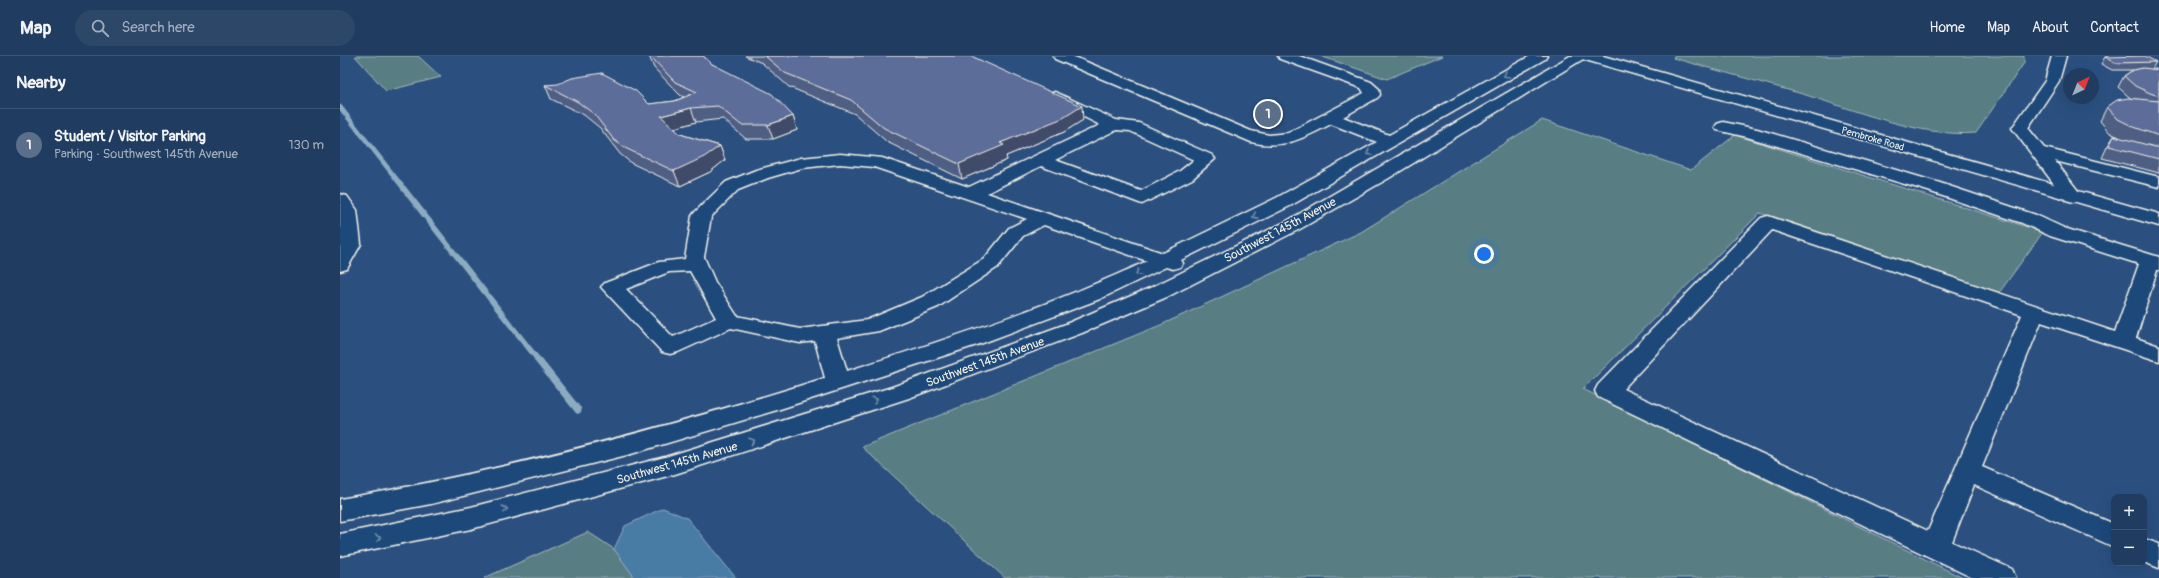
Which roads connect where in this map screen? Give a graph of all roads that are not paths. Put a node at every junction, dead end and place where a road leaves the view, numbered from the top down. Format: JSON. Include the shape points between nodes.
{"nodes":[{"id":1,"x":1060,"y":56,"type":"edge"},
{"id":2,"x":1285,"y":56,"type":"edge"},
{"id":3,"x":1540,"y":56,"type":"edge"},
{"id":4,"x":1581,"y":56,"type":"edge"},
{"id":5,"x":1587,"y":56,"type":"edge"},
{"id":6,"x":2059,"y":56,"type":"edge"},
{"id":7,"x":1043,"y":92,"type":"edge"},
{"id":8,"x":1346,"y":110,"type":"junction"},
{"id":9,"x":1331,"y":118,"type":"junction"},
{"id":10,"x":1113,"y":125,"type":"junction"},
{"id":11,"x":1723,"y":127,"type":"dead end"},
{"id":12,"x":1398,"y":137,"type":"junction"},
{"id":13,"x":2037,"y":151,"type":"junction"},
{"id":14,"x":1040,"y":160,"type":"junction"},
{"id":15,"x":2159,"y":182,"type":"edge"},
{"id":16,"x":970,"y":194,"type":"junction"},
{"id":17,"x":2073,"y":196,"type":"junction"},
{"id":18,"x":340,"y":200,"type":"edge"},
{"id":19,"x":1043,"y":218,"type":"junction"},
{"id":20,"x":2159,"y":220,"type":"edge"},
{"id":21,"x":1165,"y":260,"type":"junction"},
{"id":22,"x":2155,"y":262,"type":"edge"},
{"id":23,"x":340,"y":265,"type":"edge"},
{"id":24,"x":698,"y":265,"type":"junction"},
{"id":25,"x":1199,"y":273,"type":"junction"},
{"id":26,"x":2034,"y":312,"type":"junction"},
{"id":27,"x":729,"y":321,"type":"junction"},
{"id":28,"x":824,"y":332,"type":"junction"},
{"id":29,"x":2123,"y":342,"type":"junction"},
{"id":30,"x":2159,"y":354,"type":"edge"},
{"id":31,"x":838,"y":382,"type":"junction"},
{"id":32,"x":1967,"y":471,"type":"junction"},
{"id":33,"x":340,"y":510,"type":"edge"},
{"id":34,"x":2111,"y":535,"type":"edge"},
{"id":35,"x":340,"y":545,"type":"edge"},
{"id":36,"x":1935,"y":547,"type":"junction"},
{"id":37,"x":2147,"y":551,"type":"edge"},
{"id":38,"x":2159,"y":556,"type":"edge"},
{"id":39,"x":2001,"y":578,"type":"edge"}],
"edges":[{"from":1,"to":9,"type":"street","via":[[1256,138],[1273,141],[1288,139]]},
{"from":2,"to":8,"type":"street","via":[[1369,87],[1372,95]]},
{"from":3,"to":12,"type":"street","name":"Southwest 145th Avenue","one_way":true},
{"from":4,"to":25,"type":"street","name":"Southwest 145th Avenue","via":[[1556,68],[1323,209]]},
{"from":5,"to":17,"type":"street","name":"Pembroke Road"},
{"from":6,"to":13,"type":"street","via":[[2052,81],[2020,128]]},
{"from":7,"to":10,"type":"street"},
{"from":8,"to":9,"type":"street"},
{"from":8,"to":12,"type":"street"},
{"from":9,"to":12,"type":"street"},
{"from":10,"to":14,"type":"street"},
{"from":10,"to":14,"type":"street","via":[[1132,126],[1206,160],[1186,175],[1142,198]]},
{"from":11,"to":22,"type":"street","via":[[1934,187],[2029,219],[2056,232]]},
{"from":12,"to":21,"type":"street","name":"Southwest 145th Avenue","one_way":true,"via":[[1283,202]]},
{"from":13,"to":15,"type":"street"},
{"from":13,"to":17,"type":"street"},
{"from":14,"to":16,"type":"street"},
{"from":16,"to":19,"type":"street"},
{"from":16,"to":24,"type":"street","via":[[876,162],[840,158],[801,163],[732,186],[702,216],[694,257]]},
{"from":17,"to":20,"type":"street","name":"Pembroke Road"},
{"from":18,"to":23,"type":"street","via":[[348,210],[351,244]]},
{"from":19,"to":21,"type":"street"},
{"from":19,"to":28,"type":"street","via":[[1016,232],[991,263],[930,302],[871,326]]},
{"from":21,"to":25,"type":"street"},
{"from":21,"to":31,"type":"street","name":"Southwest 145th Avenue","one_way":true,"via":[[1092,294],[972,339]]},
{"from":22,"to":29,"type":"street"},
{"from":24,"to":27,"type":"street","via":[[705,282]]},
{"from":24,"to":27,"type":"street","via":[[666,266],[612,287],[670,347]]},
{"from":35,"to":25,"type":"street","name":"Southwest 145th Avenue","one_way":true,"via":[[413,532],[626,478],[782,431],[979,366],[1109,314]]},
{"from":26,"to":29,"type":"street"},
{"from":26,"to":32,"type":"street"},
{"from":26,"to":36,"type":"street","via":[[1768,222],[1607,391]]},
{"from":27,"to":28,"type":"street","via":[[800,336]]},
{"from":28,"to":31,"type":"street"},
{"from":29,"to":30,"type":"street"},
{"from":31,"to":33,"type":"street","name":"Southwest 145th Avenue","via":[[631,445],[431,494]]},
{"from":32,"to":34,"type":"street"},
{"from":32,"to":36,"type":"street"},
{"from":36,"to":39,"type":"street"},
{"from":37,"to":38,"type":"street"}]}
